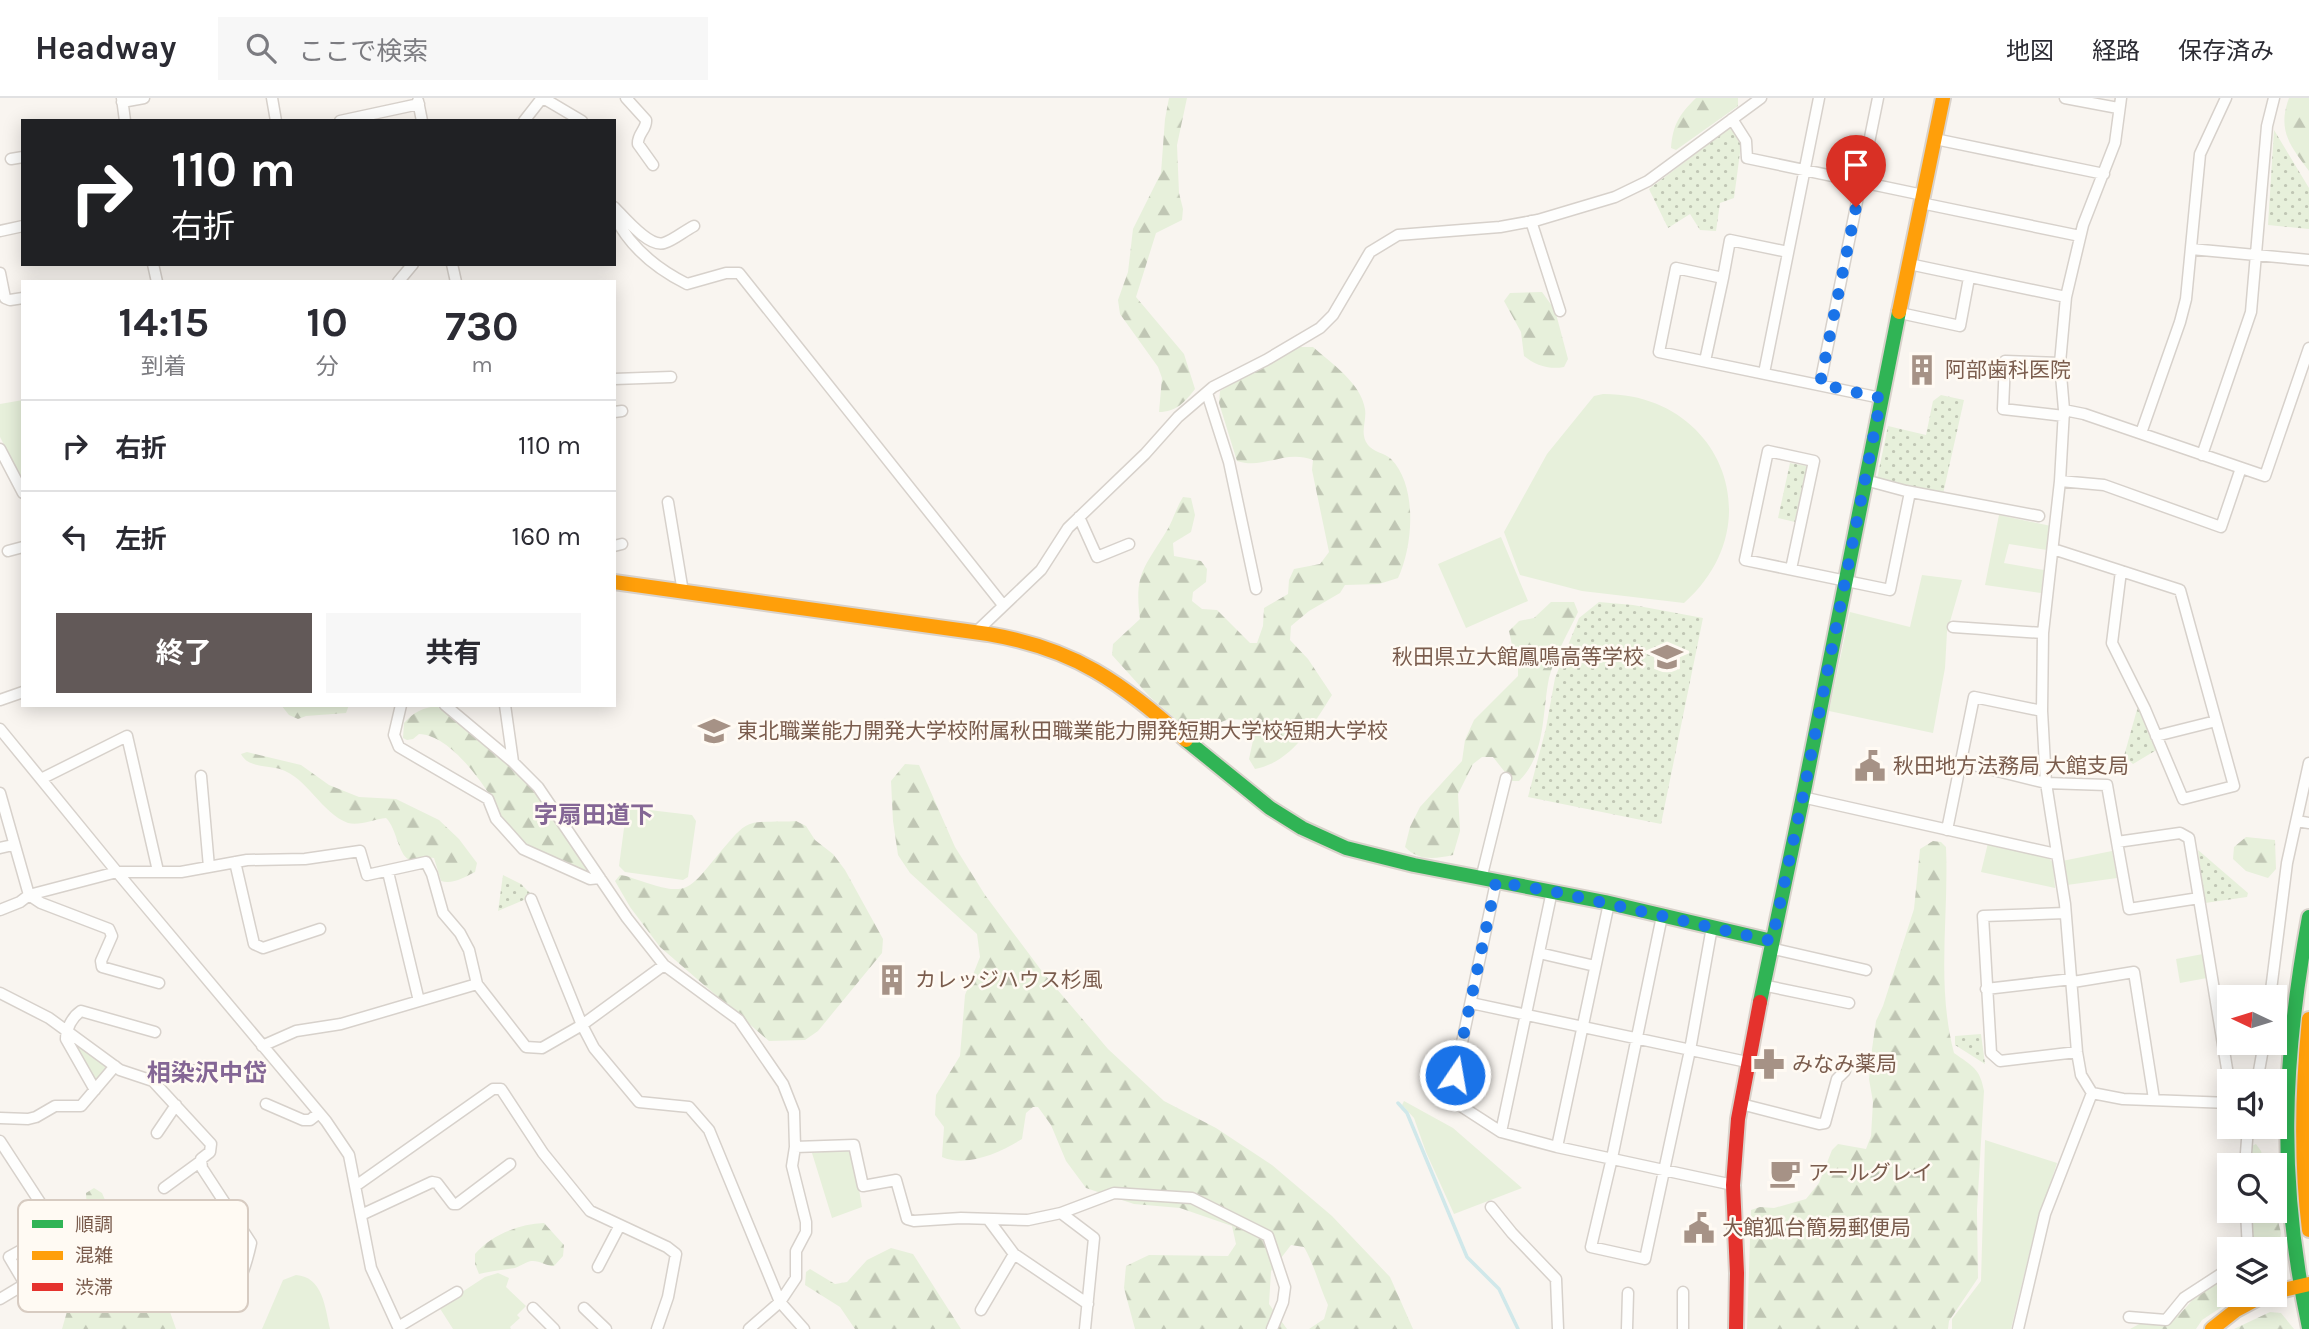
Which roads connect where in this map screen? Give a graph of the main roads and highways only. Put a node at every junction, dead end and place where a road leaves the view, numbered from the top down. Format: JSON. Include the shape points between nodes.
{"nodes":[{"id":1,"x":1944,"y":98,"type":"edge"},
{"id":2,"x":616,"y":582,"type":"edge"},
{"id":3,"x":2309,"y":917,"type":"edge"},
{"id":4,"x":1771,"y":944,"type":"junction"},
{"id":5,"x":2309,"y":1019,"type":"edge"},
{"id":6,"x":2309,"y":1230,"type":"edge"},
{"id":7,"x":2304,"y":1285,"type":"edge"},
{"id":8,"x":2240,"y":1307,"type":"edge"},
{"id":9,"x":2309,"y":1328,"type":"edge"},
{"id":10,"x":1736,"y":1329,"type":"edge"},
{"id":11,"x":2212,"y":1329,"type":"edge"}],
"edges":[{"from":1,"to":4,"type":"main road"},
{"from":2,"to":4,"type":"main road","via":[[976,632],[1059,652],[1132,694],[1270,810],[1337,845]]},
{"from":3,"to":7,"type":"main road","via":[[2293,1017],[2286,1117],[2289,1197]]},
{"from":4,"to":10,"type":"main road","via":[[1747,1062],[1733,1185]]},
{"from":5,"to":6,"type":"main road","via":[[2302,1131]]},
{"from":7,"to":9,"type":"main road"},
{"from":8,"to":11,"type":"main road"}]}
